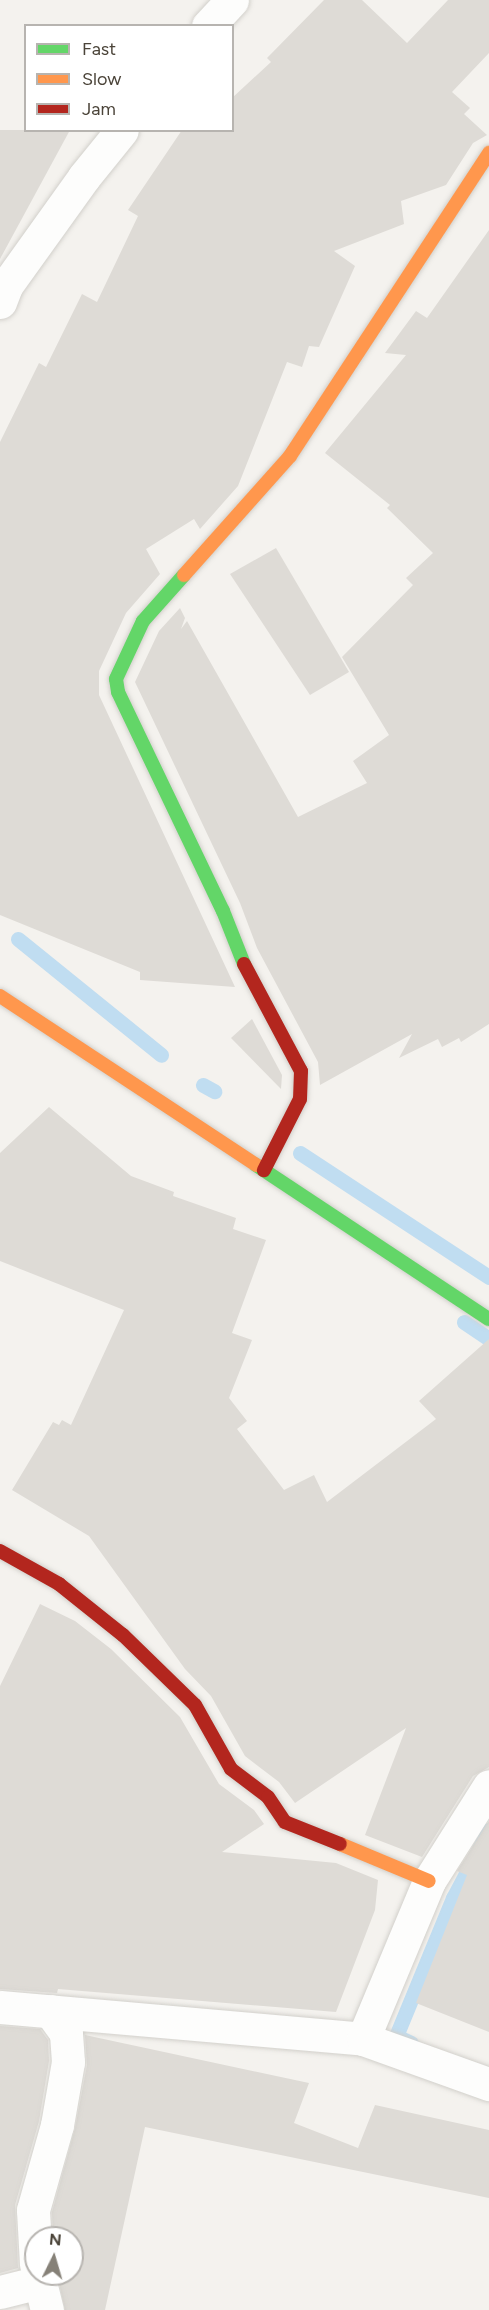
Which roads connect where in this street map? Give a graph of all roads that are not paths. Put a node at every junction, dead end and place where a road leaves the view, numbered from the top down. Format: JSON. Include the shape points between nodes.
{"nodes":[{"id":1,"x":231,"y":0,"type":"edge"},
{"id":2,"x":210,"y":24,"type":"edge"},
{"id":3,"x":120,"y":132,"type":"edge"},
{"id":4,"x":489,"y":153,"type":"edge"},
{"id":5,"x":2,"y":290,"type":"edge"},
{"id":6,"x":0,"y":996,"type":"edge"},
{"id":7,"x":264,"y":1170,"type":"junction"},
{"id":8,"x":489,"y":1319,"type":"edge"},
{"id":9,"x":0,"y":1551,"type":"edge"},
{"id":10,"x":489,"y":1786,"type":"edge"},
{"id":11,"x":429,"y":1881,"type":"junction"},
{"id":12,"x":0,"y":2007,"type":"edge"},
{"id":13,"x":50,"y":2012,"type":"junction"},
{"id":14,"x":363,"y":2039,"type":"junction"},
{"id":15,"x":489,"y":2084,"type":"edge"},
{"id":16,"x":35,"y":2226,"type":"edge"},
{"id":17,"x":27,"y":2286,"type":"edge"},
{"id":18,"x":0,"y":2292,"type":"edge"}],
"edges":[{"from":1,"to":2,"type":"street"},
{"from":3,"to":5,"type":"street"},
{"from":4,"to":7,"type":"street","via":[[290,456],[143,621],[116,679],[118,692],[259,996],[300,1071],[300,1099]]},
{"from":6,"to":7,"type":"street"},
{"from":7,"to":8,"type":"street"},
{"from":9,"to":11,"type":"street","via":[[59,1584],[123,1635],[195,1705],[231,1769],[268,1797],[285,1822]]},
{"from":10,"to":11,"type":"street"},
{"from":11,"to":14,"type":"street"},
{"from":12,"to":13,"type":"street"},
{"from":13,"to":14,"type":"street"},
{"from":13,"to":16,"type":"street","via":[[66,2033],[68,2062],[57,2125],[33,2210]]},
{"from":14,"to":15,"type":"street"},
{"from":17,"to":18,"type":"street"}]}
